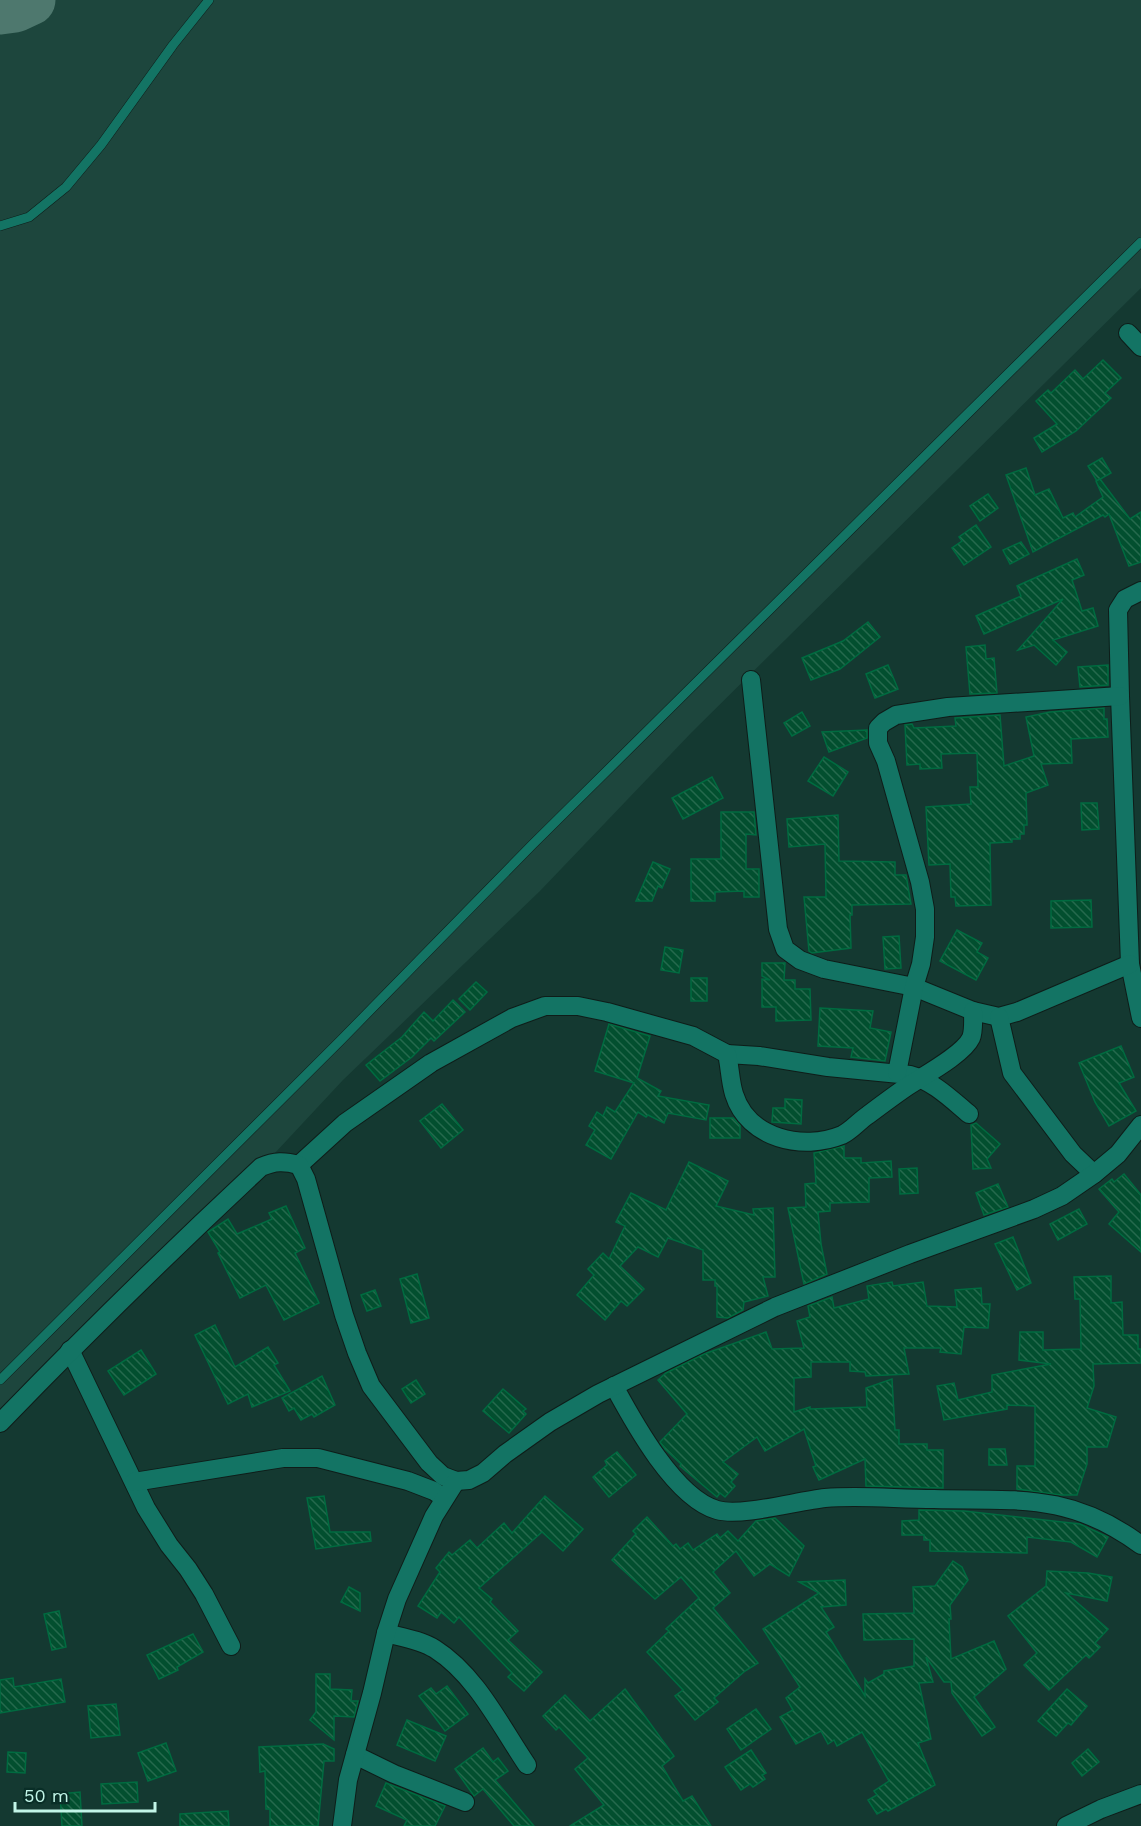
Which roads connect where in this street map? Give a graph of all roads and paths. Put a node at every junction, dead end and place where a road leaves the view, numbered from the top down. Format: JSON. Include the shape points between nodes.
{"nodes":[{"id":1,"x":209,"y":0,"type":"edge"},
{"id":2,"x":0,"y":226,"type":"edge"},
{"id":3,"x":1141,"y":242,"type":"edge"},
{"id":4,"x":1128,"y":333,"type":"dead end"},
{"id":5,"x":1141,"y":347,"type":"edge"},
{"id":6,"x":1141,"y":591,"type":"edge"},
{"id":7,"x":751,"y":680,"type":"dead end"},
{"id":8,"x":1120,"y":696,"type":"junction"},
{"id":9,"x":1130,"y":964,"type":"junction"},
{"id":10,"x":914,"y":987,"type":"junction"},
{"id":11,"x":973,"y":1011,"type":"junction"},
{"id":12,"x":999,"y":1017,"type":"junction"},
{"id":13,"x":1141,"y":1018,"type":"edge"},
{"id":14,"x":727,"y":1053,"type":"junction"},
{"id":15,"x":897,"y":1073,"type":"junction"},
{"id":16,"x":921,"y":1078,"type":"junction"},
{"id":17,"x":969,"y":1114,"type":"dead end"},
{"id":18,"x":1141,"y":1125,"type":"edge"},
{"id":19,"x":299,"y":1165,"type":"junction"},
{"id":20,"x":1094,"y":1174,"type":"junction"},
{"id":21,"x":70,"y":1350,"type":"junction"},
{"id":22,"x":0,"y":1380,"type":"edge"},
{"id":23,"x":614,"y":1386,"type":"junction"},
{"id":24,"x":0,"y":1423,"type":"edge"},
{"id":25,"x":456,"y":1481,"type":"junction"},
{"id":26,"x":134,"y":1482,"type":"junction"},
{"id":27,"x":444,"y":1498,"type":"junction"},
{"id":28,"x":1141,"y":1545,"type":"edge"},
{"id":29,"x":386,"y":1633,"type":"junction"},
{"id":30,"x":231,"y":1646,"type":"dead end"},
{"id":31,"x":355,"y":1755,"type":"junction"},
{"id":32,"x":527,"y":1765,"type":"dead end"},
{"id":33,"x":1141,"y":1794,"type":"edge"},
{"id":34,"x":465,"y":1802,"type":"dead end"},
{"id":35,"x":342,"y":1826,"type":"edge"},
{"id":36,"x":1066,"y":1826,"type":"edge"}],
"edges":[{"from":1,"to":2,"type":"lane","via":[[66,187],[29,217]]},
{"from":3,"to":22,"type":"lane","via":[[532,845]]},
{"from":4,"to":5,"type":"street"},
{"from":6,"to":8,"type":"street","via":[[1125,599],[1118,610]]},
{"from":7,"to":10,"type":"street","via":[[778,928],[785,949],[824,969]]},
{"from":8,"to":9,"type":"street"},
{"from":8,"to":10,"type":"street","via":[[948,707],[896,715],[878,728],[878,743],[925,909],[923,946]]},
{"from":9,"to":12,"type":"street"},
{"from":9,"to":13,"type":"street"},
{"from":10,"to":11,"type":"street"},
{"from":10,"to":15,"type":"street"},
{"from":11,"to":12,"type":"street"},
{"from":11,"to":16,"type":"street","via":[[970,1039]]},
{"from":12,"to":20,"type":"street","via":[[1012,1073],[1073,1154]]},
{"from":14,"to":15,"type":"street"},
{"from":14,"to":16,"type":"street","via":[[734,1094],[746,1115],[772,1136],[790,1141],[816,1141],[844,1134]]},
{"from":14,"to":19,"type":"street","via":[[693,1036],[608,1012],[578,1006],[544,1006],[512,1018],[431,1063],[345,1123]]},
{"from":15,"to":16,"type":"street"},
{"from":16,"to":17,"type":"street"},
{"from":18,"to":20,"type":"street","via":[[1118,1154]]},
{"from":19,"to":21,"type":"street","via":[[273,1162],[261,1167]]},
{"from":19,"to":25,"type":"street","via":[[344,1315],[371,1386],[429,1463],[443,1476]]},
{"from":20,"to":23,"type":"street","via":[[1034,1209],[775,1307]]},
{"from":21,"to":24,"type":"street"},
{"from":21,"to":26,"type":"street"},
{"from":23,"to":25,"type":"street","via":[[550,1422],[483,1473]]},
{"from":23,"to":28,"type":"street","via":[[638,1431],[678,1483],[717,1510],[742,1511],[824,1498],[1019,1499],[1074,1509],[1100,1519]]},
{"from":25,"to":27,"type":"street"},
{"from":26,"to":27,"type":"street","via":[[283,1458],[318,1458],[408,1481]]},
{"from":26,"to":30,"type":"street","via":[[169,1545],[204,1594]]},
{"from":27,"to":29,"type":"street","via":[[408,1570]]},
{"from":29,"to":31,"type":"street"},
{"from":29,"to":32,"type":"street","via":[[433,1648],[452,1662],[470,1680]]},
{"from":31,"to":34,"type":"street"},
{"from":31,"to":35,"type":"street"},
{"from":33,"to":36,"type":"street"}]}
